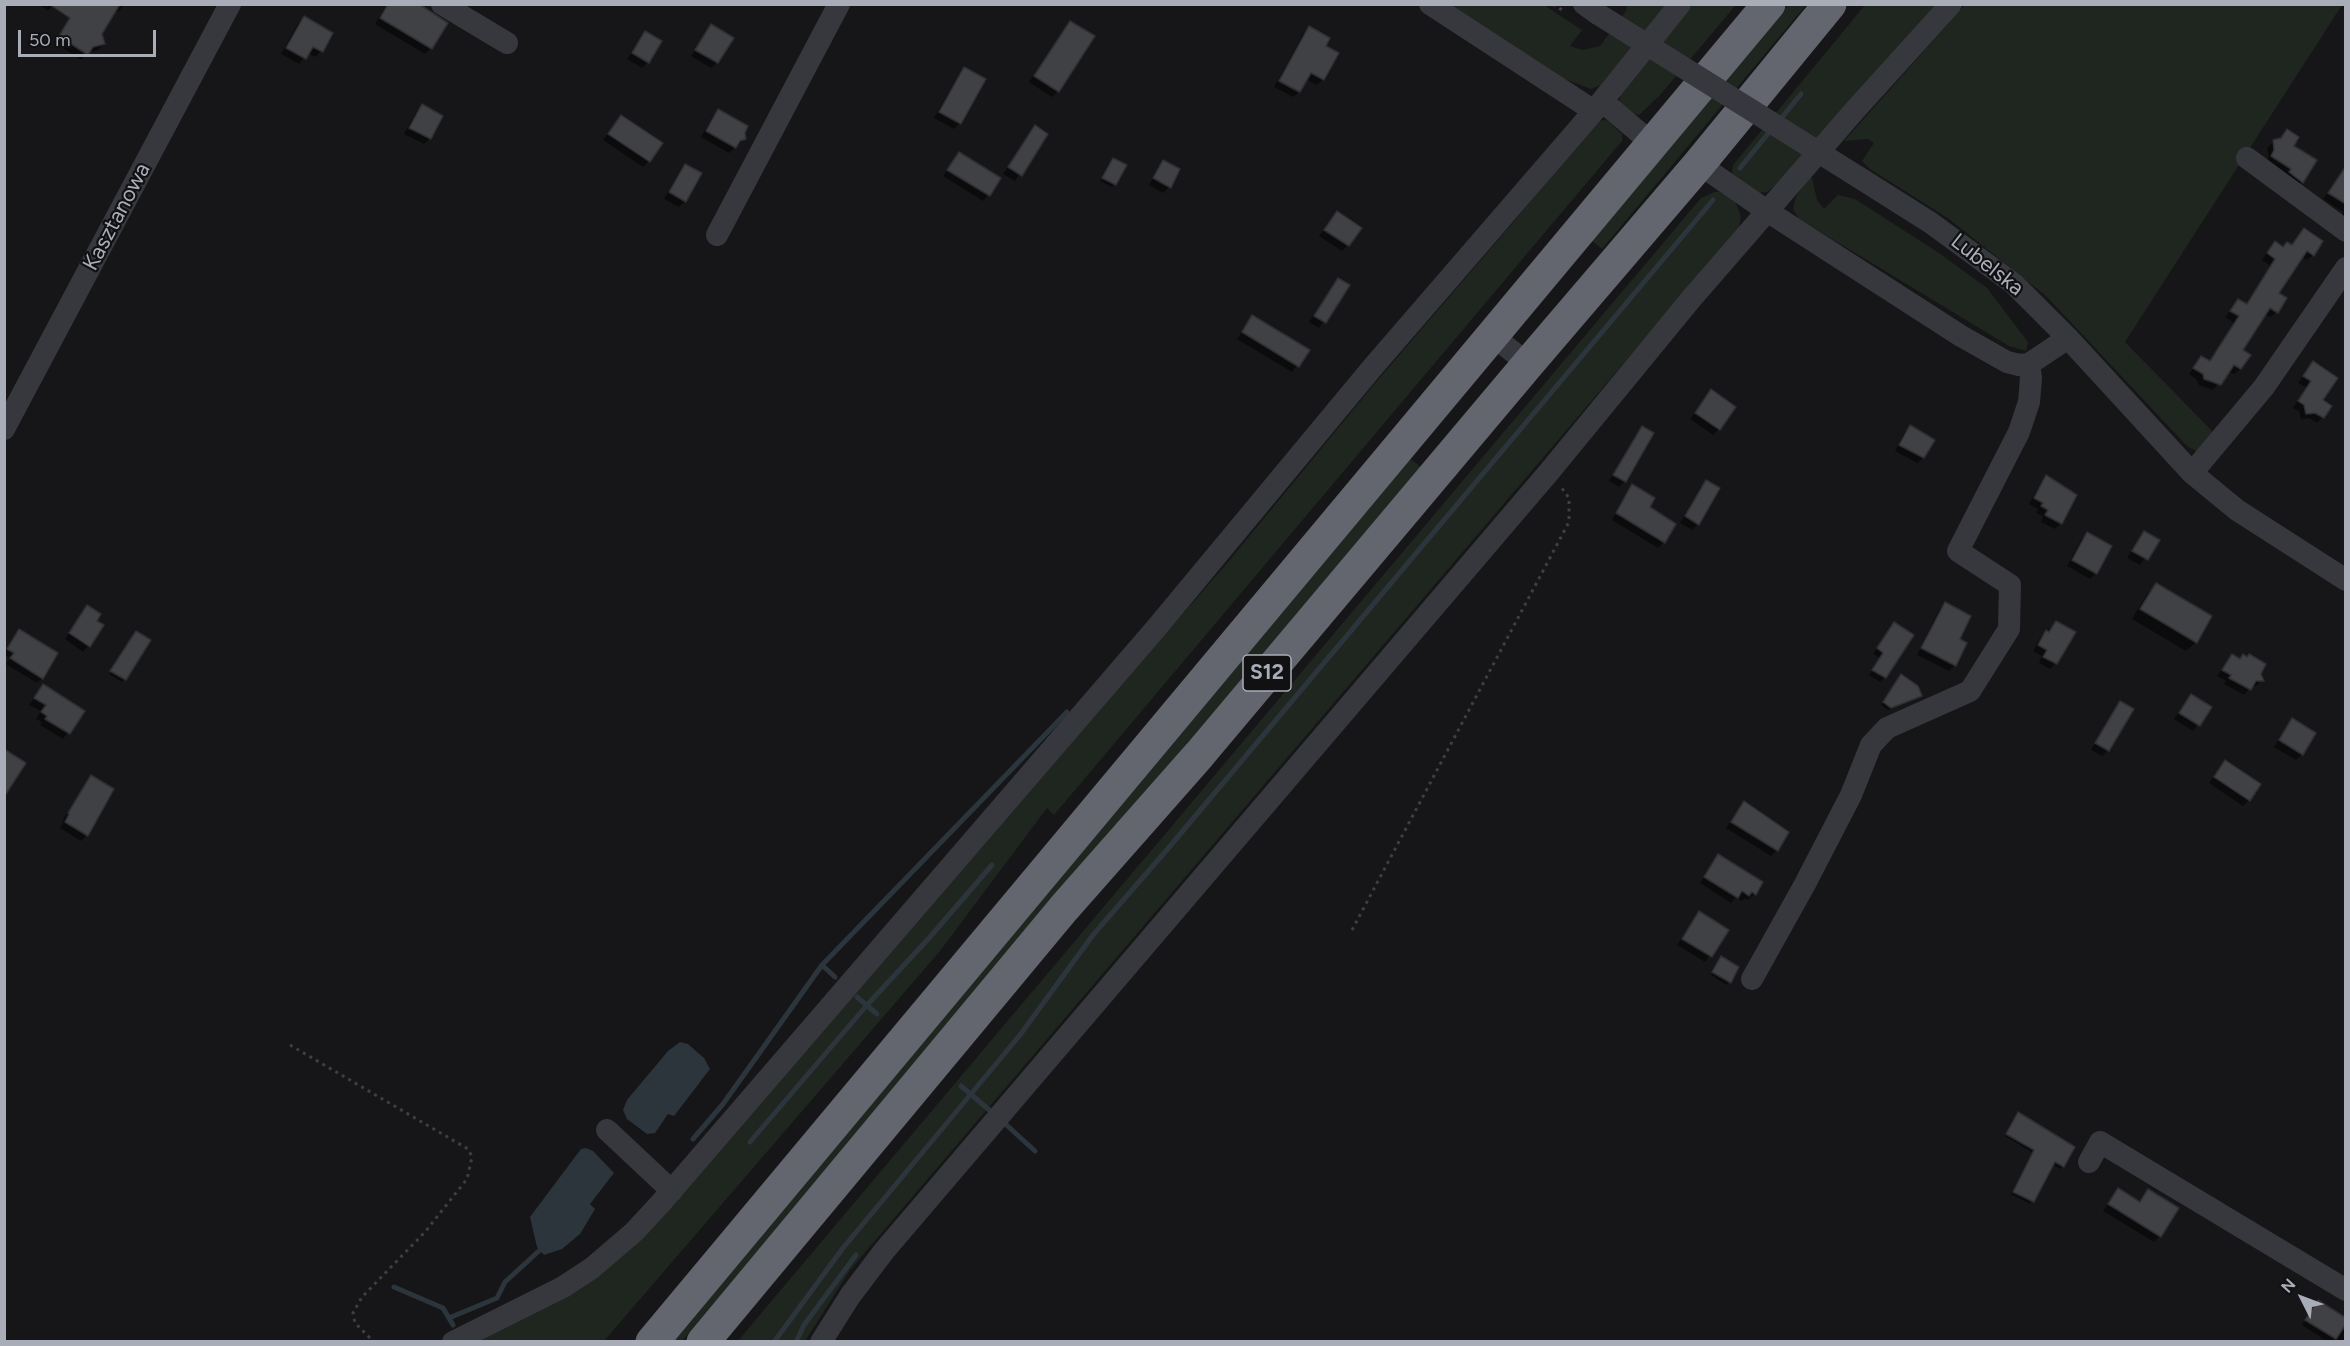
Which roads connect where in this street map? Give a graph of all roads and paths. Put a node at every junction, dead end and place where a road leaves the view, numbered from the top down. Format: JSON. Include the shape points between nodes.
{"nodes":[{"id":1,"x":230,"y":4,"type":"edge"},
{"id":2,"x":442,"y":4,"type":"edge"},
{"id":3,"x":838,"y":4,"type":"edge"},
{"id":4,"x":1430,"y":4,"type":"edge"},
{"id":5,"x":1680,"y":4,"type":"edge"},
{"id":6,"x":1769,"y":4,"type":"edge"},
{"id":7,"x":1830,"y":4,"type":"edge"},
{"id":8,"x":1951,"y":4,"type":"edge"},
{"id":9,"x":1591,"y":9,"type":"edge"},
{"id":10,"x":507,"y":43,"type":"dead end"},
{"id":11,"x":1598,"y":106,"type":"junction"},
{"id":12,"x":1654,"y":145,"type":"junction"},
{"id":13,"x":2247,"y":158,"type":"dead end"},
{"id":14,"x":1700,"y":164,"type":"junction"},
{"id":15,"x":1767,"y":212,"type":"junction"},
{"id":16,"x":2346,"y":231,"type":"edge"},
{"id":17,"x":717,"y":235,"type":"dead end"},
{"id":18,"x":2346,"y":268,"type":"edge"},
{"id":19,"x":1492,"y":335,"type":"junction"},
{"id":20,"x":2068,"y":338,"type":"junction"},
{"id":21,"x":1528,"y":364,"type":"junction"},
{"id":22,"x":2029,"y":364,"type":"junction"},
{"id":23,"x":7,"y":416,"type":"edge"},
{"id":24,"x":1549,"y":472,"type":"junction"},
{"id":25,"x":2192,"y":473,"type":"junction"},
{"id":26,"x":2346,"y":580,"type":"edge"},
{"id":27,"x":1352,"y":930,"type":"dead end"},
{"id":28,"x":1752,"y":979,"type":"dead end"},
{"id":29,"x":290,"y":1045,"type":"dead end"},
{"id":30,"x":607,"y":1130,"type":"dead end"},
{"id":31,"x":2089,"y":1162,"type":"dead end"},
{"id":32,"x":672,"y":1191,"type":"junction"},
{"id":33,"x":2346,"y":1290,"type":"edge"},
{"id":34,"x":374,"y":1341,"type":"edge"},
{"id":35,"x":453,"y":1341,"type":"edge"},
{"id":36,"x":652,"y":1341,"type":"edge"},
{"id":37,"x":703,"y":1341,"type":"edge"},
{"id":38,"x":821,"y":1341,"type":"edge"}],
"edges":[{"from":1,"to":23,"type":"street","name":"Kasztanowa"},
{"from":2,"to":10,"type":"street"},
{"from":3,"to":17,"type":"street"},
{"from":4,"to":11,"type":"street"},
{"from":5,"to":11,"type":"street"},
{"from":6,"to":12,"type":"highway","number":"S12"},
{"from":7,"to":14,"type":"highway","number":"S12"},
{"from":8,"to":15,"type":"street"},
{"from":9,"to":20,"type":"street","name":"Lubelska","bridge":true,"via":[[1931,223],[1995,268]]},
{"from":11,"to":12,"type":"street"},
{"from":11,"to":32,"type":"street","via":[[1372,368],[1143,644]]},
{"from":12,"to":19,"type":"highway","number":"S12"},
{"from":13,"to":16,"type":"street"},
{"from":14,"to":15,"type":"street"},
{"from":14,"to":21,"type":"highway","number":"S12"},
{"from":15,"to":22,"type":"street","via":[[1960,336],[2007,362]]},
{"from":15,"to":24,"type":"street"},
{"from":18,"to":25,"type":"street","via":[[2264,387]]},
{"from":19,"to":21,"type":"street"},
{"from":19,"to":36,"type":"highway","number":"S12"},
{"from":20,"to":22,"type":"street"},
{"from":20,"to":25,"type":"street","name":"Lubelska"},
{"from":21,"to":37,"type":"highway","number":"S12","via":[[1199,755],[1056,917]]},
{"from":22,"to":28,"type":"street","via":[[2029,402],[2019,432],[1958,551],[2010,585],[2009,629],[1970,691],[1887,728],[1871,745],[1851,795]]},
{"from":24,"to":27,"type":"path","via":[[1569,498],[1569,522]]},
{"from":24,"to":38,"type":"street","via":[[884,1251]]},
{"from":25,"to":26,"type":"street","name":"Lubelska","via":[[2237,510]]},
{"from":29,"to":34,"type":"path","via":[[468,1149],[472,1157],[467,1179],[424,1232],[362,1297],[353,1313],[355,1323]]},
{"from":30,"to":32,"type":"street"},
{"from":31,"to":33,"type":"street","via":[[2100,1142]]},
{"from":32,"to":35,"type":"street","via":[[634,1232],[592,1268],[563,1287]]}]}
